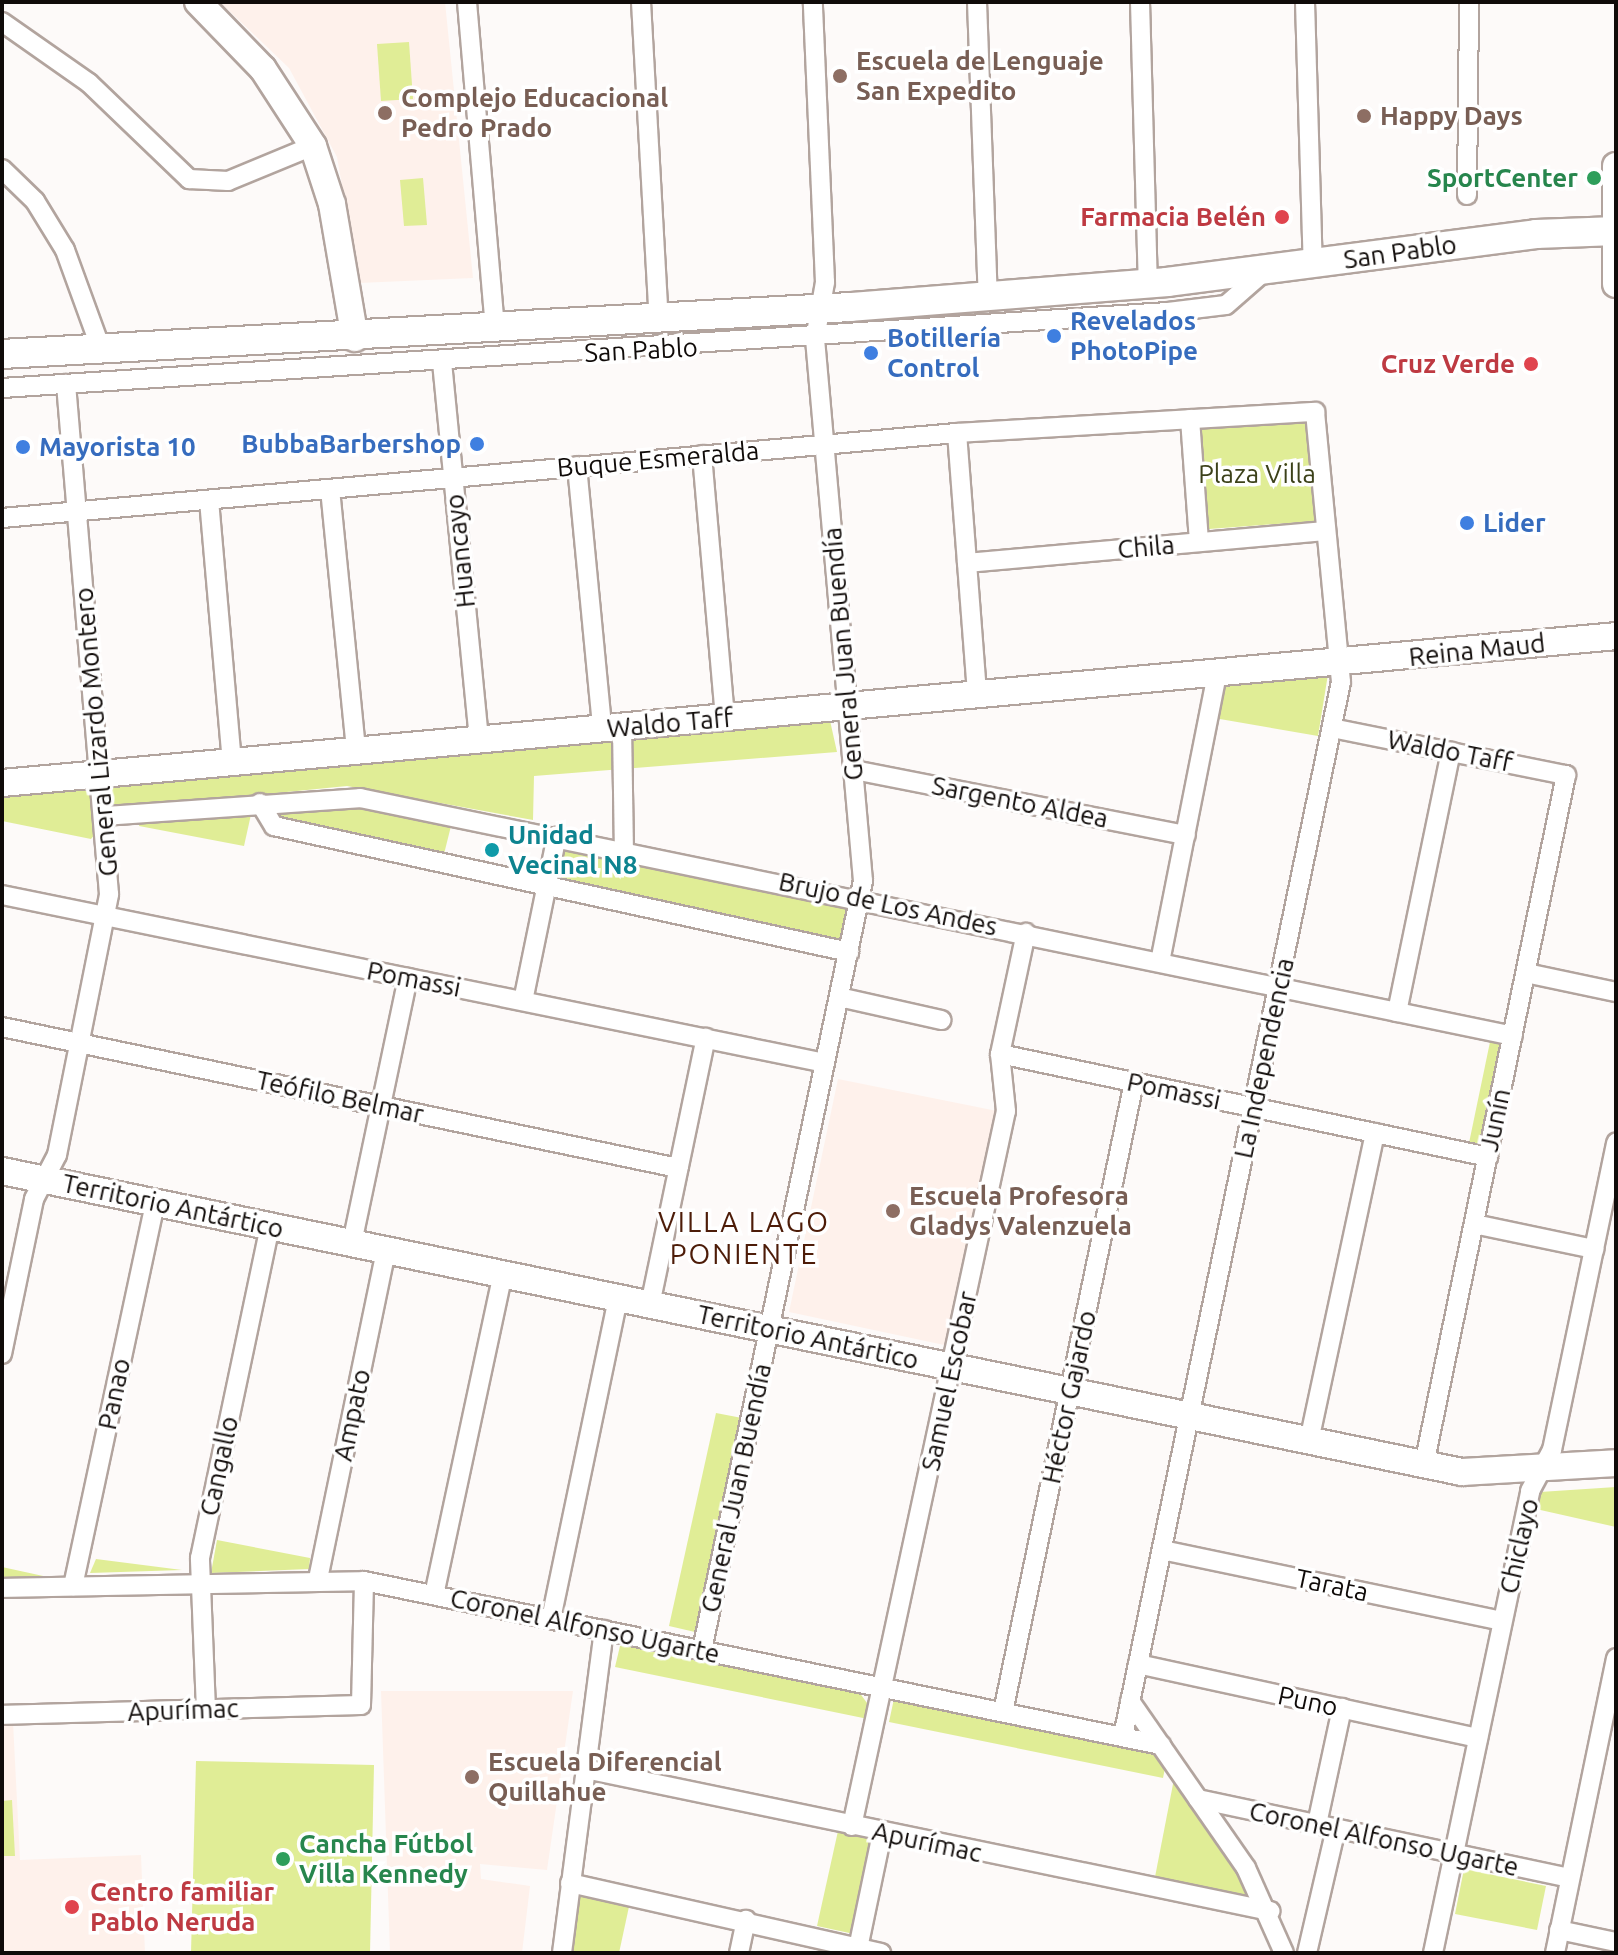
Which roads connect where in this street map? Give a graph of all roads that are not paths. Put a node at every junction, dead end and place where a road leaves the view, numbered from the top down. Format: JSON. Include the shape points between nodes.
{"nodes":[{"id":1,"x":198,"y":2,"type":"edge"},
{"id":2,"x":467,"y":2,"type":"edge"},
{"id":3,"x":641,"y":2,"type":"edge"},
{"id":4,"x":813,"y":2,"type":"edge"},
{"id":5,"x":977,"y":2,"type":"edge"},
{"id":6,"x":1140,"y":2,"type":"edge"},
{"id":7,"x":1305,"y":2,"type":"edge"},
{"id":8,"x":1469,"y":2,"type":"edge"},
{"id":9,"x":2,"y":22,"type":"edge"},
{"id":10,"x":313,"y":146,"type":"junction"},
{"id":11,"x":1616,"y":166,"type":"edge"},
{"id":12,"x":2,"y":169,"type":"edge"},
{"id":13,"x":1467,"y":195,"type":"dead end"},
{"id":14,"x":1614,"y":221,"type":"edge"},
{"id":15,"x":1313,"y":264,"type":"junction"},
{"id":16,"x":1265,"y":271,"type":"junction"},
{"id":17,"x":1148,"y":284,"type":"junction"},
{"id":18,"x":1616,"y":284,"type":"edge"},
{"id":19,"x":988,"y":296,"type":"junction"},
{"id":20,"x":819,"y":309,"type":"junction"},
{"id":21,"x":659,"y":319,"type":"junction"},
{"id":22,"x":495,"y":328,"type":"junction"},
{"id":23,"x":355,"y":338,"type":"junction"},
{"id":24,"x":815,"y":339,"type":"junction"},
{"id":25,"x":101,"y":349,"type":"junction"},
{"id":26,"x":2,"y":354,"type":"edge"},
{"id":27,"x":442,"y":362,"type":"junction"},
{"id":28,"x":66,"y":384,"type":"junction"},
{"id":29,"x":2,"y":388,"type":"edge"},
{"id":30,"x":1315,"y":412,"type":"joint"},
{"id":31,"x":1190,"y":419,"type":"junction"},
{"id":32,"x":957,"y":433,"type":"junction"},
{"id":33,"x":823,"y":444,"type":"junction"},
{"id":34,"x":702,"y":455,"type":"junction"},
{"id":35,"x":577,"y":466,"type":"junction"},
{"id":36,"x":453,"y":477,"type":"junction"},
{"id":37,"x":330,"y":489,"type":"junction"},
{"id":38,"x":209,"y":500,"type":"junction"},
{"id":39,"x":77,"y":512,"type":"junction"},
{"id":40,"x":2,"y":518,"type":"edge"},
{"id":41,"x":1325,"y":531,"type":"junction"},
{"id":42,"x":1199,"y":542,"type":"junction"},
{"id":43,"x":967,"y":563,"type":"junction"},
{"id":44,"x":1616,"y":636,"type":"edge"},
{"id":45,"x":1338,"y":665,"type":"junction"},
{"id":46,"x":1217,"y":674,"type":"junction"},
{"id":47,"x":977,"y":695,"type":"junction"},
{"id":48,"x":848,"y":707,"type":"junction"},
{"id":49,"x":725,"y":718,"type":"junction"},
{"id":50,"x":612,"y":728,"type":"junction"},
{"id":51,"x":1332,"y":728,"type":"junction"},
{"id":52,"x":479,"y":740,"type":"junction"},
{"id":53,"x":356,"y":751,"type":"junction"},
{"id":54,"x":1451,"y":752,"type":"junction"},
{"id":55,"x":232,"y":762,"type":"junction"},
{"id":56,"x":854,"y":770,"type":"junction"},
{"id":57,"x":101,"y":774,"type":"junction"},
{"id":58,"x":1566,"y":775,"type":"joint"},
{"id":59,"x":2,"y":783,"type":"edge"},
{"id":60,"x":260,"y":803,"type":"junction"},
{"id":61,"x":105,"y":816,"type":"junction"},
{"id":62,"x":1186,"y":835,"type":"junction"},
{"id":63,"x":557,"y":836,"type":"junction"},
{"id":64,"x":624,"y":850,"type":"junction"},
{"id":65,"x":547,"y":885,"type":"junction"},
{"id":66,"x":2,"y":895,"type":"edge"},
{"id":67,"x":860,"y":898,"type":"junction"},
{"id":68,"x":105,"y":916,"type":"junction"},
{"id":69,"x":1026,"y":933,"type":"junction"},
{"id":70,"x":849,"y":952,"type":"junction"},
{"id":71,"x":1160,"y":962,"type":"junction"},
{"id":72,"x":1526,"y":973,"type":"junction"},
{"id":73,"x":408,"y":978,"type":"junction"},
{"id":74,"x":1279,"y":986,"type":"junction"},
{"id":75,"x":1616,"y":992,"type":"edge"},
{"id":76,"x":839,"y":997,"type":"junction"},
{"id":77,"x":523,"y":1001,"type":"junction"},
{"id":78,"x":1397,"y":1012,"type":"junction"},
{"id":79,"x":941,"y":1020,"type":"dead end"},
{"id":80,"x":2,"y":1027,"type":"edge"},
{"id":81,"x":1513,"y":1036,"type":"junction"},
{"id":82,"x":706,"y":1038,"type":"junction"},
{"id":83,"x":80,"y":1044,"type":"junction"},
{"id":84,"x":1000,"y":1054,"type":"junction"},
{"id":85,"x":825,"y":1063,"type":"junction"},
{"id":86,"x":1134,"y":1082,"type":"junction"},
{"id":87,"x":380,"y":1106,"type":"junction"},
{"id":88,"x":1254,"y":1108,"type":"junction"},
{"id":89,"x":1375,"y":1133,"type":"junction"},
{"id":90,"x":1616,"y":1143,"type":"edge"},
{"id":91,"x":1488,"y":1157,"type":"junction"},
{"id":92,"x":678,"y":1168,"type":"junction"},
{"id":93,"x":2,"y":1171,"type":"edge"},
{"id":94,"x":45,"y":1180,"type":"junction"},
{"id":95,"x":155,"y":1203,"type":"junction"},
{"id":96,"x":1474,"y":1224,"type":"junction"},
{"id":97,"x":270,"y":1226,"type":"junction"},
{"id":98,"x":352,"y":1243,"type":"junction"},
{"id":99,"x":1594,"y":1249,"type":"junction"},
{"id":100,"x":386,"y":1250,"type":"junction"},
{"id":101,"x":503,"y":1274,"type":"junction"},
{"id":102,"x":618,"y":1298,"type":"junction"},
{"id":103,"x":650,"y":1305,"type":"junction"},
{"id":104,"x":769,"y":1329,"type":"junction"},
{"id":105,"x":2,"y":1354,"type":"edge"},
{"id":106,"x":952,"y":1367,"type":"junction"},
{"id":107,"x":1070,"y":1391,"type":"junction"},
{"id":108,"x":1190,"y":1416,"type":"junction"},
{"id":109,"x":1309,"y":1441,"type":"junction"},
{"id":110,"x":1616,"y":1464,"type":"edge"},
{"id":111,"x":1424,"y":1465,"type":"junction"},
{"id":112,"x":1540,"y":1471,"type":"junction"},
{"id":113,"x":1162,"y":1550,"type":"junction"},
{"id":114,"x":318,"y":1579,"type":"junction"},
{"id":115,"x":364,"y":1581,"type":"junction"},
{"id":116,"x":201,"y":1582,"type":"junction"},
{"id":117,"x":73,"y":1586,"type":"junction"},
{"id":118,"x":2,"y":1588,"type":"edge"},
{"id":119,"x":434,"y":1595,"type":"junction"},
{"id":120,"x":551,"y":1619,"type":"junction"},
{"id":121,"x":1502,"y":1621,"type":"junction"},
{"id":122,"x":604,"y":1630,"type":"junction"},
{"id":123,"x":702,"y":1650,"type":"junction"},
{"id":124,"x":1616,"y":1658,"type":"edge"},
{"id":125,"x":1138,"y":1664,"type":"junction"},
{"id":126,"x":881,"y":1687,"type":"junction"},
{"id":127,"x":1130,"y":1701,"type":"junction"},
{"id":128,"x":1342,"y":1708,"type":"junction"},
{"id":129,"x":206,"y":1710,"type":"junction"},
{"id":130,"x":1003,"y":1712,"type":"junction"},
{"id":131,"x":2,"y":1715,"type":"edge"},
{"id":132,"x":1609,"y":1725,"type":"edge"},
{"id":133,"x":1123,"y":1737,"type":"junction"},
{"id":134,"x":1478,"y":1738,"type":"junction"},
{"id":135,"x":1161,"y":1745,"type":"junction"},
{"id":136,"x":585,"y":1769,"type":"junction"},
{"id":137,"x":1198,"y":1799,"type":"junction"},
{"id":138,"x":852,"y":1826,"type":"junction"},
{"id":139,"x":1326,"y":1826,"type":"junction"},
{"id":140,"x":882,"y":1833,"type":"junction"},
{"id":141,"x":1454,"y":1853,"type":"junction"},
{"id":142,"x":1570,"y":1878,"type":"junction"},
{"id":143,"x":570,"y":1883,"type":"junction"},
{"id":144,"x":1270,"y":1911,"type":"junction"},
{"id":145,"x":746,"y":1920,"type":"junction"},
{"id":146,"x":1559,"y":1930,"type":"junction"},
{"id":147,"x":1616,"y":1942,"type":"edge"},
{"id":148,"x":858,"y":1951,"type":"edge"},
{"id":149,"x":562,"y":1953,"type":"edge"},
{"id":150,"x":739,"y":1953,"type":"edge"},
{"id":151,"x":881,"y":1953,"type":"edge"},
{"id":152,"x":1284,"y":1953,"type":"edge"},
{"id":153,"x":1307,"y":1953,"type":"edge"},
{"id":154,"x":1433,"y":1953,"type":"edge"},
{"id":155,"x":1555,"y":1953,"type":"edge"}],
"edges":[{"from":1,"to":10,"type":"street","via":[[263,69]]},
{"from":2,"to":22,"type":"street"},
{"from":3,"to":21,"type":"street"},
{"from":4,"to":20,"type":"street","name":"General Juan Buendía","via":[[825,282]]},
{"from":5,"to":19,"type":"street"},
{"from":6,"to":17,"type":"street"},
{"from":7,"to":15,"type":"street"},
{"from":8,"to":13,"type":"street"},
{"from":9,"to":10,"type":"street","via":[[89,83],[189,179],[228,181]]},
{"from":10,"to":23,"type":"street","via":[[332,204]]},
{"from":11,"to":14,"type":"street"},
{"from":12,"to":25,"type":"street","via":[[35,201],[65,250]]},
{"from":14,"to":15,"type":"main road","name":"San Pablo"},
{"from":14,"to":18,"type":"street"},
{"from":15,"to":16,"type":"main road","name":"San Pablo"},
{"from":16,"to":17,"type":"main road","name":"San Pablo"},
{"from":16,"to":24,"type":"street","name":"San Pablo","via":[[1241,296],[1215,307]]},
{"from":17,"to":19,"type":"main road","name":"San Pablo"},
{"from":19,"to":20,"type":"main road","name":"San Pablo"},
{"from":20,"to":21,"type":"main road","name":"San Pablo"},
{"from":20,"to":24,"type":"street","name":"General Juan Buendía"},
{"from":21,"to":22,"type":"main road","name":"San Pablo"},
{"from":22,"to":23,"type":"main road","name":"San Pablo"},
{"from":23,"to":25,"type":"main road","name":"San Pablo"},
{"from":24,"to":27,"type":"street","name":"San Pablo"},
{"from":24,"to":33,"type":"street","name":"General Juan Buendía"},
{"from":25,"to":26,"type":"main road","name":"San Pablo"},
{"from":27,"to":28,"type":"street","name":"San Pablo"},
{"from":27,"to":36,"type":"street","name":"Huancayo"},
{"from":28,"to":29,"type":"street","name":"San Pablo"},
{"from":28,"to":39,"type":"street","name":"General Lizardo Montero"},
{"from":30,"to":31,"type":"street","name":"Buque Esmeralda"},
{"from":30,"to":41,"type":"street","name":"La Independencia"},
{"from":31,"to":32,"type":"street","name":"Buque Esmeralda"},
{"from":31,"to":42,"type":"street"},
{"from":32,"to":33,"type":"street","name":"Buque Esmeralda"},
{"from":32,"to":43,"type":"street"},
{"from":33,"to":34,"type":"street","name":"Buque Esmeralda"},
{"from":33,"to":48,"type":"street","name":"General Juan Buendía"},
{"from":34,"to":35,"type":"street","name":"Buque Esmeralda"},
{"from":34,"to":49,"type":"street"},
{"from":35,"to":36,"type":"street","name":"Buque Esmeralda"},
{"from":35,"to":50,"type":"street"},
{"from":36,"to":37,"type":"street","name":"Buque Esmeralda"},
{"from":36,"to":52,"type":"street","name":"Huancayo"},
{"from":37,"to":38,"type":"street","name":"Buque Esmeralda"},
{"from":37,"to":53,"type":"street"},
{"from":38,"to":39,"type":"street","name":"Buque Esmeralda"},
{"from":38,"to":55,"type":"street"},
{"from":39,"to":40,"type":"street","name":"Buque Esmeralda"},
{"from":39,"to":57,"type":"street","name":"General Lizardo Montero"},
{"from":41,"to":42,"type":"street","name":"Chila"},
{"from":41,"to":45,"type":"street","name":"La Independencia"},
{"from":42,"to":43,"type":"street","name":"Chila"},
{"from":43,"to":47,"type":"street"},
{"from":44,"to":45,"type":"street","name":"Reina Maud"},
{"from":45,"to":46,"type":"street","name":"Waldo Taff"},
{"from":45,"to":51,"type":"street","name":"La Independencia"},
{"from":46,"to":47,"type":"street","name":"Waldo Taff"},
{"from":46,"to":62,"type":"street"},
{"from":47,"to":48,"type":"street","name":"Waldo Taff"},
{"from":48,"to":49,"type":"street","name":"Waldo Taff"},
{"from":48,"to":56,"type":"street","name":"General Juan Buendía"},
{"from":49,"to":50,"type":"street","name":"Waldo Taff"},
{"from":50,"to":52,"type":"street","name":"Waldo Taff"},
{"from":50,"to":64,"type":"street"},
{"from":51,"to":54,"type":"street","name":"Waldo Taff"},
{"from":51,"to":74,"type":"street","name":"La Independencia"},
{"from":52,"to":53,"type":"street","name":"Waldo Taff"},
{"from":53,"to":55,"type":"street","name":"Waldo Taff"},
{"from":54,"to":58,"type":"street","name":"Waldo Taff"},
{"from":54,"to":78,"type":"street"},
{"from":55,"to":57,"type":"street","name":"Waldo Taff"},
{"from":56,"to":62,"type":"street","name":"Sargento Aldea"},
{"from":56,"to":67,"type":"street","name":"General Juan Buendía"},
{"from":57,"to":59,"type":"street","name":"Waldo Taff"},
{"from":57,"to":61,"type":"street","name":"General Lizardo Montero"},
{"from":58,"to":72,"type":"street","name":"Junín"},
{"from":60,"to":61,"type":"street","name":"Brujo de Los Andes"},
{"from":60,"to":63,"type":"street","name":"Brujo de Los Andes","via":[[360,798]]},
{"from":60,"to":65,"type":"street","name":"Brujo de Los Andes","via":[[274,826]]},
{"from":61,"to":68,"type":"street","name":"General Lizardo Montero"},
{"from":62,"to":71,"type":"street"},
{"from":63,"to":64,"type":"street","name":"Brujo de Los Andes"},
{"from":63,"to":65,"type":"street"},
{"from":64,"to":67,"type":"street","name":"Brujo de Los Andes"},
{"from":65,"to":70,"type":"street","name":"Brujo de Los Andes"},
{"from":65,"to":77,"type":"street"},
{"from":66,"to":68,"type":"street","name":"Pomassi"},
{"from":67,"to":69,"type":"street","name":"Brujo de Los Andes"},
{"from":67,"to":70,"type":"street","name":"General Juan Buendía"},
{"from":68,"to":73,"type":"street","name":"Pomassi"},
{"from":68,"to":83,"type":"street","name":"General Lizardo Montero"},
{"from":69,"to":71,"type":"street","name":"Brujo de Los Andes"},
{"from":69,"to":84,"type":"street","name":"Samuel Escobar"},
{"from":70,"to":76,"type":"street","name":"General Juan Buendía"},
{"from":71,"to":74,"type":"street","name":"Brujo de Los Andes"},
{"from":72,"to":75,"type":"street"},
{"from":72,"to":81,"type":"street","name":"Junín"},
{"from":73,"to":77,"type":"street","name":"Pomassi"},
{"from":73,"to":87,"type":"street"},
{"from":74,"to":78,"type":"street","name":"Brujo de Los Andes"},
{"from":74,"to":88,"type":"street","name":"La Independencia"},
{"from":76,"to":79,"type":"street"},
{"from":76,"to":85,"type":"street","name":"General Juan Buendía"},
{"from":77,"to":82,"type":"street","name":"Pomassi"},
{"from":78,"to":81,"type":"street","name":"Brujo de Los Andes"},
{"from":80,"to":83,"type":"street","name":"Teófilo Belmar"},
{"from":81,"to":91,"type":"street","name":"Junín"},
{"from":82,"to":85,"type":"street","name":"Pomassi"},
{"from":82,"to":92,"type":"street"},
{"from":83,"to":87,"type":"street","name":"Teófilo Belmar"},
{"from":83,"to":94,"type":"street","name":"General Lizardo Montero"},
{"from":84,"to":86,"type":"street","name":"Pomassi"},
{"from":84,"to":106,"type":"street","name":"Samuel Escobar","via":[[1006,1111]]},
{"from":85,"to":104,"type":"street","name":"General Juan Buendía"},
{"from":86,"to":88,"type":"street","name":"Pomassi"},
{"from":86,"to":107,"type":"street","name":"Héctor Gajardo"},
{"from":87,"to":92,"type":"street","name":"Teófilo Belmar"},
{"from":87,"to":98,"type":"street"},
{"from":88,"to":89,"type":"street","name":"Pomassi"},
{"from":88,"to":108,"type":"street","name":"La Independencia"},
{"from":89,"to":91,"type":"street","name":"Pomassi"},
{"from":89,"to":109,"type":"street"},
{"from":90,"to":99,"type":"street","name":"Chiclayo"},
{"from":91,"to":96,"type":"street","name":"Junín"},
{"from":92,"to":103,"type":"street"},
{"from":93,"to":94,"type":"street","name":"Territorio Antártico"},
{"from":94,"to":95,"type":"street","name":"Territorio Antártico"},
{"from":94,"to":105,"type":"street","name":"General Lizardo Montero","via":[[34,1199]]},
{"from":95,"to":97,"type":"street","name":"Territorio Antártico"},
{"from":95,"to":117,"type":"street","name":"Panao"},
{"from":96,"to":99,"type":"street"},
{"from":96,"to":111,"type":"street","name":"Junín"},
{"from":97,"to":98,"type":"street","name":"Territorio Antártico"},
{"from":97,"to":116,"type":"street","name":"Cangallo","via":[[200,1558]]},
{"from":98,"to":100,"type":"street","name":"Territorio Antártico"},
{"from":99,"to":112,"type":"street","name":"Chiclayo","via":[[1552,1450]]},
{"from":100,"to":101,"type":"street","name":"Territorio Antártico"},
{"from":100,"to":114,"type":"street","name":"Ampato"},
{"from":101,"to":102,"type":"street","name":"Territorio Antártico"},
{"from":101,"to":119,"type":"street"},
{"from":102,"to":103,"type":"street","name":"Territorio Antártico"},
{"from":102,"to":120,"type":"street"},
{"from":103,"to":104,"type":"street","name":"Territorio Antártico"},
{"from":104,"to":106,"type":"street","name":"Territorio Antártico"},
{"from":104,"to":123,"type":"street","name":"General Juan Buendía"},
{"from":106,"to":107,"type":"street","name":"Territorio Antártico"},
{"from":106,"to":126,"type":"street","name":"Samuel Escobar"},
{"from":107,"to":108,"type":"street","name":"Territorio Antártico"},
{"from":107,"to":130,"type":"street","name":"Héctor Gajardo"},
{"from":108,"to":109,"type":"street","name":"Territorio Antártico"},
{"from":108,"to":113,"type":"street","name":"La Independencia"},
{"from":109,"to":111,"type":"street","name":"Territorio Antártico"},
{"from":110,"to":112,"type":"street","name":"Territorio Antártico"},
{"from":111,"to":112,"type":"street","name":"Territorio Antártico","via":[[1483,1475]]},
{"from":112,"to":121,"type":"street","name":"Chiclayo"},
{"from":113,"to":121,"type":"street","name":"Tarata"},
{"from":113,"to":125,"type":"street","name":"La Independencia"},
{"from":114,"to":115,"type":"street","name":"Coronel Alfonso Ugarte"},
{"from":114,"to":116,"type":"street","name":"Coronel Alfonso Ugarte"},
{"from":115,"to":119,"type":"street","name":"Coronel Alfonso Ugarte"},
{"from":115,"to":129,"type":"street","name":"Apurímac","via":[[364,1703]]},
{"from":116,"to":117,"type":"street","name":"Coronel Alfonso Ugarte"},
{"from":116,"to":129,"type":"street","name":"Cangallo"},
{"from":117,"to":118,"type":"street","name":"Coronel Alfonso Ugarte"},
{"from":119,"to":120,"type":"street","name":"Coronel Alfonso Ugarte"},
{"from":120,"to":122,"type":"street","name":"Coronel Alfonso Ugarte"},
{"from":121,"to":134,"type":"street","name":"Chiclayo"},
{"from":122,"to":123,"type":"street","name":"Coronel Alfonso Ugarte"},
{"from":122,"to":136,"type":"street"},
{"from":123,"to":126,"type":"street","name":"Coronel Alfonso Ugarte"},
{"from":124,"to":132,"type":"street"},
{"from":125,"to":127,"type":"street","name":"La Independencia"},
{"from":125,"to":128,"type":"street","name":"Puno"},
{"from":126,"to":130,"type":"street","name":"Coronel Alfonso Ugarte"},
{"from":126,"to":138,"type":"street","name":"Samuel Escobar"},
{"from":127,"to":133,"type":"street","name":"La Independencia"},
{"from":127,"to":135,"type":"street"},
{"from":128,"to":134,"type":"street","name":"Puno"},
{"from":128,"to":139,"type":"street"},
{"from":129,"to":131,"type":"street","name":"Apurímac"},
{"from":130,"to":133,"type":"street","name":"Coronel Alfonso Ugarte"},
{"from":132,"to":142,"type":"street"},
{"from":133,"to":135,"type":"street","name":"Coronel Alfonso Ugarte"},
{"from":134,"to":141,"type":"street","name":"Chiclayo"},
{"from":135,"to":137,"type":"street"},
{"from":136,"to":138,"type":"street","name":"Apurímac"},
{"from":136,"to":143,"type":"street"},
{"from":137,"to":139,"type":"street","name":"Coronel Alfonso Ugarte"},
{"from":137,"to":144,"type":"street"},
{"from":138,"to":140,"type":"street","name":"Apurímac"},
{"from":139,"to":141,"type":"street","name":"Coronel Alfonso Ugarte"},
{"from":139,"to":153,"type":"street"},
{"from":140,"to":144,"type":"street","name":"Apurímac"},
{"from":140,"to":148,"type":"street"},
{"from":141,"to":142,"type":"street","name":"Coronel Alfonso Ugarte"},
{"from":141,"to":154,"type":"street","name":"Chiclayo"},
{"from":142,"to":146,"type":"street"},
{"from":143,"to":145,"type":"street"},
{"from":143,"to":149,"type":"street"},
{"from":144,"to":152,"type":"street"},
{"from":145,"to":148,"type":"street"},
{"from":145,"to":150,"type":"street"},
{"from":146,"to":147,"type":"street"},
{"from":146,"to":155,"type":"street"},
{"from":148,"to":151,"type":"street"}]}
